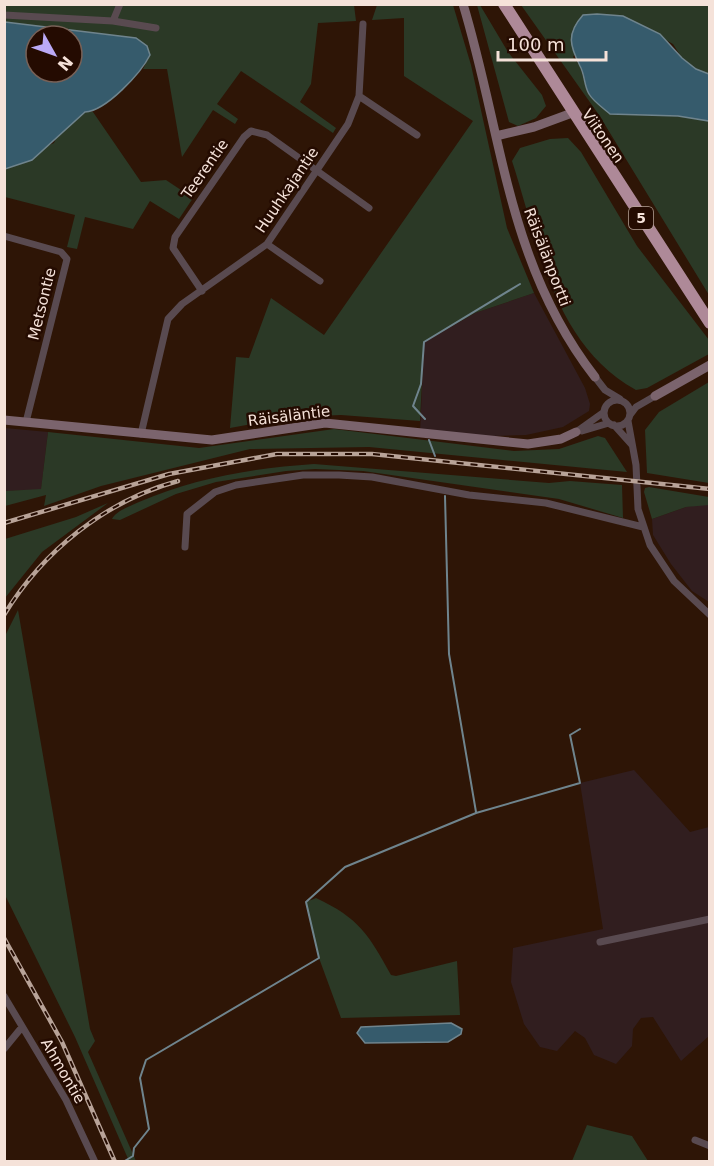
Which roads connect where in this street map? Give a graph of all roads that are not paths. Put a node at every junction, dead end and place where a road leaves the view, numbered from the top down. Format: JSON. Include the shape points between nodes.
{"nodes":[{"id":1,"x":120,"y":4,"type":"edge"},
{"id":2,"x":463,"y":4,"type":"edge"},
{"id":3,"x":504,"y":4,"type":"edge"},
{"id":4,"x":4,"y":15,"type":"edge"},
{"id":5,"x":113,"y":21,"type":"junction"},
{"id":6,"x":363,"y":24,"type":"dead end"},
{"id":7,"x":156,"y":28,"type":"dead end"},
{"id":8,"x":360,"y":96,"type":"junction"},
{"id":9,"x":572,"y":113,"type":"junction"},
{"id":10,"x":417,"y":135,"type":"dead end"},
{"id":11,"x":496,"y":136,"type":"junction"},
{"id":12,"x":317,"y":170,"type":"junction"},
{"id":13,"x":369,"y":208,"type":"dead end"},
{"id":14,"x":4,"y":236,"type":"edge"},
{"id":15,"x":267,"y":244,"type":"junction"},
{"id":16,"x":320,"y":281,"type":"dead end"},
{"id":17,"x":202,"y":291,"type":"junction"},
{"id":18,"x":710,"y":323,"type":"edge"},
{"id":19,"x":710,"y":364,"type":"edge"},
{"id":20,"x":595,"y":377,"type":"junction"},
{"id":21,"x":655,"y":396,"type":"junction"},
{"id":22,"x":624,"y":401,"type":"junction"},
{"id":23,"x":605,"y":410,"type":"junction"},
{"id":24,"x":629,"y":418,"type":"junction"},
{"id":25,"x":4,"y":420,"type":"edge"},
{"id":26,"x":26,"y":422,"type":"junction"},
{"id":27,"x":611,"y":424,"type":"junction"},
{"id":28,"x":576,"y":432,"type":"junction"},
{"id":29,"x":141,"y":434,"type":"junction"},
{"id":30,"x":634,"y":448,"type":"junction"},
{"id":31,"x":643,"y":527,"type":"junction"},
{"id":32,"x":185,"y":547,"type":"dead end"},
{"id":33,"x":710,"y":615,"type":"edge"},
{"id":34,"x":710,"y":919,"type":"edge"},
{"id":35,"x":600,"y":942,"type":"dead end"},
{"id":36,"x":4,"y":996,"type":"edge"},
{"id":37,"x":22,"y":1027,"type":"junction"},
{"id":38,"x":4,"y":1049,"type":"edge"},
{"id":39,"x":695,"y":1140,"type":"dead end"},
{"id":40,"x":710,"y":1146,"type":"edge"},
{"id":41,"x":95,"y":1161,"type":"edge"}],
"edges":[{"from":1,"to":5,"type":"street"},
{"from":2,"to":11,"type":"street"},
{"from":3,"to":9,"type":"highway","number":"5"},
{"from":4,"to":5,"type":"street"},
{"from":5,"to":7,"type":"street"},
{"from":6,"to":8,"type":"street","name":"Huuhkajantie"},
{"from":8,"to":10,"type":"street"},
{"from":8,"to":12,"type":"street","name":"Huuhkajantie","via":[[348,124]]},
{"from":9,"to":11,"type":"street","name":"Viitonen"},
{"from":9,"to":18,"type":"highway","name":"Viitonen","number":"5"},
{"from":11,"to":20,"type":"street","name":"Räisälänportti","via":[[516,224],[545,297],[558,326]]},
{"from":12,"to":13,"type":"street"},
{"from":12,"to":15,"type":"street","name":"Huuhkajantie"},
{"from":12,"to":17,"type":"street","name":"Teerentie","via":[[259,132],[251,131],[244,137],[175,237],[173,248]]},
{"from":14,"to":26,"type":"street","name":"Metsontie","via":[[61,252],[67,259]]},
{"from":15,"to":16,"type":"street"},
{"from":15,"to":17,"type":"street","name":"Huuhkajantie"},
{"from":17,"to":29,"type":"street","name":"Huuhkajantie","via":[[168,319]]},
{"from":19,"to":21,"type":"street"},
{"from":20,"to":22,"type":"street","via":[[605,390]]},
{"from":20,"to":23,"type":"street","via":[[605,399]]},
{"from":21,"to":22,"type":"street","via":[[635,403]]},
{"from":21,"to":24,"type":"street","via":[[636,407]]},
{"from":22,"to":23,"type":"street","via":[[614,400]]},
{"from":22,"to":24,"type":"street"},
{"from":23,"to":27,"type":"street"},
{"from":23,"to":28,"type":"street"},
{"from":24,"to":27,"type":"street","via":[[621,425]]},
{"from":24,"to":30,"type":"street"},
{"from":25,"to":26,"type":"street","name":"Räisäläntie"},
{"from":26,"to":29,"type":"street","name":"Räisäläntie"},
{"from":27,"to":28,"type":"street"},
{"from":27,"to":30,"type":"street"},
{"from":28,"to":29,"type":"street","name":"Räisäläntie","via":[[561,439],[528,444],[325,423],[212,440]]},
{"from":30,"to":31,"type":"street"},
{"from":31,"to":32,"type":"street","via":[[546,503],[469,495],[372,477],[303,474],[215,492],[187,514]]},
{"from":31,"to":33,"type":"street","via":[[674,581]]},
{"from":34,"to":35,"type":"street"},
{"from":36,"to":37,"type":"street","name":"Ahmontie"},
{"from":37,"to":38,"type":"street"},
{"from":37,"to":41,"type":"street","name":"Ahmontie","via":[[66,1100]]},
{"from":39,"to":40,"type":"street"}]}
